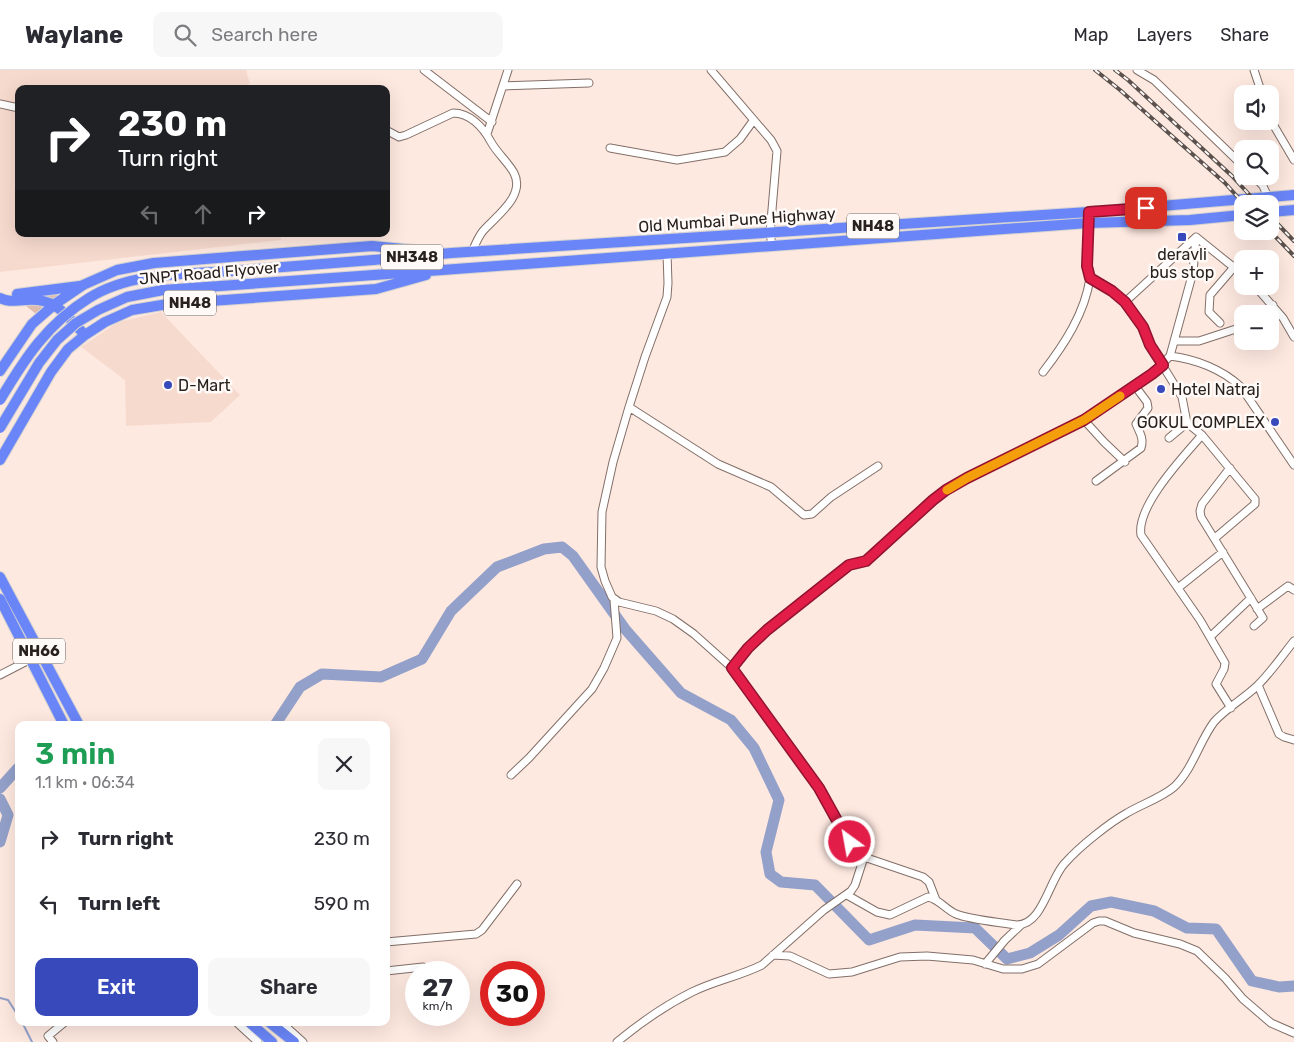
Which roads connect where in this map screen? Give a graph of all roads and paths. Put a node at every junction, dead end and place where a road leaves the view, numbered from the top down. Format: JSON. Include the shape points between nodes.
{"nodes":[{"id":1,"x":424,"y":70,"type":"edge"},
{"id":2,"x":508,"y":70,"type":"edge"},
{"id":3,"x":710,"y":70,"type":"edge"},
{"id":4,"x":1137,"y":70,"type":"edge"},
{"id":5,"x":1254,"y":70,"type":"edge"},
{"id":6,"x":589,"y":83,"type":"dead end"},
{"id":7,"x":1259,"y":85,"type":"edge"},
{"id":8,"x":503,"y":86,"type":"junction"},
{"id":9,"x":0,"y":104,"type":"edge"},
{"id":10,"x":15,"y":107,"type":"edge"},
{"id":11,"x":753,"y":121,"type":"junction"},
{"id":12,"x":492,"y":122,"type":"junction"},
{"id":13,"x":1276,"y":130,"type":"edge"},
{"id":14,"x":390,"y":132,"type":"edge"},
{"id":15,"x":487,"y":134,"type":"junction"},
{"id":16,"x":610,"y":148,"type":"dead end"},
{"id":17,"x":1234,"y":157,"type":"edge"},
{"id":18,"x":1294,"y":160,"type":"edge"},
{"id":19,"x":1294,"y":195,"type":"edge"},
{"id":20,"x":1279,"y":196,"type":"edge"},
{"id":21,"x":1234,"y":200,"type":"edge"},
{"id":22,"x":1184,"y":205,"type":"junction"},
{"id":23,"x":1294,"y":210,"type":"edge"},
{"id":24,"x":1279,"y":211,"type":"edge"},
{"id":25,"x":1234,"y":216,"type":"edge"},
{"id":26,"x":1088,"y":218,"type":"junction"},
{"id":27,"x":1184,"y":220,"type":"junction"},
{"id":28,"x":770,"y":233,"type":"junction"},
{"id":29,"x":1196,"y":237,"type":"junction"},
{"id":30,"x":772,"y":246,"type":"junction"},
{"id":31,"x":472,"y":252,"type":"junction"},
{"id":32,"x":451,"y":253,"type":"junction"},
{"id":33,"x":667,"y":253,"type":"junction"},
{"id":34,"x":1234,"y":265,"type":"edge"},
{"id":35,"x":1234,"y":267,"type":"edge"},
{"id":36,"x":451,"y":268,"type":"junction"},
{"id":37,"x":1090,"y":278,"type":"junction"},
{"id":38,"x":83,"y":285,"type":"junction"},
{"id":39,"x":1264,"y":295,"type":"edge"},
{"id":40,"x":0,"y":297,"type":"edge"},
{"id":41,"x":1125,"y":302,"type":"junction"},
{"id":42,"x":55,"y":304,"type":"junction"},
{"id":43,"x":1273,"y":305,"type":"edge"},
{"id":44,"x":1279,"y":313,"type":"edge"},
{"id":45,"x":1220,"y":324,"type":"dead end"},
{"id":46,"x":1234,"y":330,"type":"edge"},
{"id":47,"x":84,"y":335,"type":"junction"},
{"id":48,"x":1294,"y":337,"type":"edge"},
{"id":49,"x":1174,"y":341,"type":"junction"},
{"id":50,"x":1170,"y":356,"type":"junction"},
{"id":51,"x":1163,"y":365,"type":"junction"},
{"id":52,"x":0,"y":371,"type":"edge"},
{"id":53,"x":1043,"y":372,"type":"dead end"},
{"id":54,"x":1135,"y":386,"type":"junction"},
{"id":55,"x":0,"y":400,"type":"edge"},
{"id":56,"x":629,"y":407,"type":"junction"},
{"id":57,"x":1084,"y":420,"type":"junction"},
{"id":58,"x":1187,"y":423,"type":"junction"},
{"id":59,"x":0,"y":428,"type":"edge"},
{"id":60,"x":1202,"y":435,"type":"junction"},
{"id":61,"x":1169,"y":438,"type":"dead end"},
{"id":62,"x":0,"y":460,"type":"edge"},
{"id":63,"x":1125,"y":462,"type":"junction"},
{"id":64,"x":1294,"y":465,"type":"edge"},
{"id":65,"x":878,"y":466,"type":"dead end"},
{"id":66,"x":1230,"y":468,"type":"junction"},
{"id":67,"x":1096,"y":481,"type":"dead end"},
{"id":68,"x":1215,"y":538,"type":"junction"},
{"id":69,"x":1223,"y":552,"type":"junction"},
{"id":70,"x":0,"y":577,"type":"edge"},
{"id":71,"x":1178,"y":588,"type":"junction"},
{"id":72,"x":1294,"y":590,"type":"edge"},
{"id":73,"x":1251,"y":598,"type":"junction"},
{"id":74,"x":0,"y":599,"type":"edge"},
{"id":75,"x":615,"y":602,"type":"junction"},
{"id":76,"x":1257,"y":609,"type":"junction"},
{"id":77,"x":1254,"y":626,"type":"dead end"},
{"id":78,"x":1210,"y":638,"type":"junction"},
{"id":79,"x":1294,"y":641,"type":"edge"},
{"id":80,"x":31,"y":659,"type":"junction"},
{"id":81,"x":732,"y":668,"type":"junction"},
{"id":82,"x":0,"y":675,"type":"edge"},
{"id":83,"x":1258,"y":685,"type":"junction"},
{"id":84,"x":1231,"y":708,"type":"junction"},
{"id":85,"x":62,"y":721,"type":"edge"},
{"id":86,"x":77,"y":721,"type":"edge"},
{"id":87,"x":1294,"y":740,"type":"edge"},
{"id":88,"x":512,"y":775,"type":"dead end"},
{"id":89,"x":864,"y":857,"type":"junction"},
{"id":90,"x":517,"y":884,"type":"dead end"},
{"id":91,"x":845,"y":896,"type":"junction"},
{"id":92,"x":936,"y":900,"type":"junction"},
{"id":93,"x":1021,"y":925,"type":"junction"},
{"id":94,"x":390,"y":942,"type":"edge"},
{"id":95,"x":774,"y":955,"type":"junction"},
{"id":96,"x":985,"y":964,"type":"junction"},
{"id":97,"x":405,"y":969,"type":"edge"},
{"id":98,"x":390,"y":971,"type":"edge"},
{"id":99,"x":60,"y":1026,"type":"edge"},
{"id":100,"x":240,"y":1026,"type":"edge"},
{"id":101,"x":254,"y":1026,"type":"edge"},
{"id":102,"x":274,"y":1026,"type":"edge"},
{"id":103,"x":285,"y":1026,"type":"edge"},
{"id":104,"x":1294,"y":1033,"type":"edge"},
{"id":105,"x":53,"y":1042,"type":"edge"},
{"id":106,"x":258,"y":1042,"type":"edge"},
{"id":107,"x":272,"y":1042,"type":"edge"},
{"id":108,"x":294,"y":1042,"type":"edge"},
{"id":109,"x":303,"y":1042,"type":"edge"},
{"id":110,"x":617,"y":1042,"type":"edge"}],
"edges":[{"from":1,"to":12,"type":"street"},
{"from":2,"to":8,"type":"street"},
{"from":3,"to":11,"type":"street"},
{"from":4,"to":17,"type":"street","via":[[1154,80]]},
{"from":5,"to":7,"type":"street"},
{"from":6,"to":8,"type":"street"},
{"from":8,"to":12,"type":"street"},
{"from":9,"to":10,"type":"street"},
{"from":11,"to":16,"type":"street","via":[[726,152],[677,160]]},
{"from":11,"to":28,"type":"street","via":[[777,151]]},
{"from":12,"to":15,"type":"street"},
{"from":13,"to":18,"type":"street"},
{"from":14,"to":15,"type":"street","via":[[399,137],[453,113],[460,113],[474,120]]},
{"from":15,"to":31,"type":"street","via":[[516,181],[514,194],[506,208],[481,233]]},
{"from":19,"to":20,"type":"highway","name":"Old Mumbai Pune Highway","number":"NH48"},
{"from":21,"to":22,"type":"highway","name":"Old Mumbai Pune Highway","number":"NH48"},
{"from":22,"to":26,"type":"highway","name":"Old Mumbai Pune Highway","number":"NH48"},
{"from":22,"to":27,"type":"highway"},
{"from":23,"to":24,"type":"highway"},
{"from":25,"to":27,"type":"highway","name":"Old Mumbai Pune Highway","number":"NH48"},
{"from":26,"to":27,"type":"highway","name":"Old Mumbai Pune Highway","number":"NH48"},
{"from":26,"to":28,"type":"highway","name":"Old Mumbai Pune Highway","number":"NH48"},
{"from":26,"to":30,"type":"highway","name":"Old Mumbai Pune Highway","number":"NH48"},
{"from":26,"to":37,"type":"street","via":[[1087,266]]},
{"from":28,"to":30,"type":"street"},
{"from":28,"to":31,"type":"highway","name":"Old Mumbai Pune Highway","number":"NH48"},
{"from":29,"to":34,"type":"street"},
{"from":29,"to":41,"type":"street"},
{"from":29,"to":49,"type":"street","via":[[1193,272]]},
{"from":30,"to":33,"type":"highway","name":"Old Mumbai Pune Highway","number":"NH48"},
{"from":31,"to":32,"type":"highway","name":"Old Mumbai Pune Highway","number":"NH48"},
{"from":32,"to":38,"type":"highway","number":"NH48","via":[[372,246],[154,263],[117,270]]},
{"from":32,"to":55,"type":"highway","name":"JNPT Road Flyover","number":"NH348","bridge":true,"via":[[158,276],[122,284],[90,297],[46,331]]},
{"from":33,"to":36,"type":"highway","name":"Old Mumbai Pune Highway","number":"NH48"},
{"from":33,"to":56,"type":"street","via":[[667,297]]},
{"from":35,"to":45,"type":"street","via":[[1210,295],[1209,312]]},
{"from":36,"to":47,"type":"highway","number":"NH48","via":[[376,289],[168,304],[132,310]]},
{"from":36,"to":59,"type":"highway","name":"JNPT Road Flyover","number":"NH348","bridge":true,"via":[[163,290],[127,297],[76,323],[57,340]]},
{"from":37,"to":41,"type":"street"},
{"from":37,"to":53,"type":"street","via":[[1073,328]]},
{"from":38,"to":40,"type":"highway","number":"NH48"},
{"from":38,"to":42,"type":"highway"},
{"from":39,"to":43,"type":"street"},
{"from":40,"to":42,"type":"highway","via":[[8,302],[42,299]]},
{"from":41,"to":51,"type":"street","via":[[1143,327]]},
{"from":42,"to":47,"type":"highway"},
{"from":42,"to":52,"type":"highway","via":[[32,324]]},
{"from":44,"to":48,"type":"street"},
{"from":46,"to":49,"type":"street","via":[[1199,341]]},
{"from":47,"to":62,"type":"highway","number":"NH48","via":[[68,349],[51,372]]},
{"from":49,"to":50,"type":"street"},
{"from":50,"to":51,"type":"street"},
{"from":50,"to":64,"type":"street","via":[[1187,358],[1231,378],[1241,387]]},
{"from":51,"to":54,"type":"street"},
{"from":51,"to":58,"type":"street","via":[[1182,397]]},
{"from":54,"to":57,"type":"street"},
{"from":54,"to":63,"type":"street","via":[[1148,408],[1136,424],[1142,437],[1141,448]]},
{"from":56,"to":65,"type":"street","via":[[718,464],[771,487],[807,516]]},
{"from":56,"to":75,"type":"street","via":[[602,512],[601,567]]},
{"from":57,"to":63,"type":"street"},
{"from":57,"to":81,"type":"street","via":[[967,478],[933,500],[866,561],[849,565],[767,630]]},
{"from":58,"to":60,"type":"street"},
{"from":58,"to":61,"type":"street"},
{"from":60,"to":66,"type":"street"},
{"from":60,"to":71,"type":"street","via":[[1164,480],[1140,527],[1141,535]]},
{"from":63,"to":67,"type":"street"},
{"from":66,"to":68,"type":"street","via":[[1200,511]]},
{"from":66,"to":68,"type":"street","via":[[1255,502]]},
{"from":68,"to":69,"type":"street"},
{"from":69,"to":71,"type":"street"},
{"from":69,"to":73,"type":"street"},
{"from":70,"to":86,"type":"highway","number":"NH66"},
{"from":71,"to":78,"type":"street"},
{"from":72,"to":76,"type":"street","via":[[1288,586]]},
{"from":73,"to":76,"type":"street"},
{"from":73,"to":78,"type":"street"},
{"from":74,"to":80,"type":"highway","number":"NH66"},
{"from":75,"to":81,"type":"street","via":[[673,618]]},
{"from":75,"to":88,"type":"street","via":[[617,638],[592,689]]},
{"from":76,"to":77,"type":"street","via":[[1263,618]]},
{"from":78,"to":84,"type":"street","via":[[1225,666],[1216,687]]},
{"from":79,"to":83,"type":"street"},
{"from":80,"to":82,"type":"street"},
{"from":80,"to":85,"type":"highway","number":"NH66"},
{"from":81,"to":89,"type":"street","via":[[819,788],[845,835]]},
{"from":83,"to":84,"type":"street"},
{"from":83,"to":87,"type":"street","via":[[1279,734]]},
{"from":84,"to":93,"type":"street","via":[[1213,724],[1174,787],[1117,819],[1066,862],[1058,871],[1040,910]]},
{"from":89,"to":91,"type":"street","via":[[855,886]]},
{"from":89,"to":92,"type":"street","via":[[923,876]]},
{"from":90,"to":94,"type":"street","via":[[476,934]]},
{"from":91,"to":92,"type":"street","via":[[890,915],[925,898]]},
{"from":91,"to":95,"type":"street","via":[[824,910]]},
{"from":92,"to":93,"type":"street","via":[[958,915]]},
{"from":93,"to":96,"type":"street"},
{"from":95,"to":96,"type":"street","via":[[790,956],[834,974],[852,972],[900,957],[953,957]]},
{"from":95,"to":110,"type":"street","via":[[751,970],[693,991],[655,1013]]},
{"from":96,"to":104,"type":"street","via":[[1003,969],[1022,969],[1038,964],[1093,923],[1105,921],[1134,933],[1197,950],[1243,1000],[1271,1022]]},
{"from":97,"to":98,"type":"street"},
{"from":99,"to":105,"type":"street","via":[[48,1036]]},
{"from":100,"to":106,"type":"street"},
{"from":101,"to":107,"type":"highway"},
{"from":102,"to":108,"type":"highway"},
{"from":103,"to":109,"type":"street"}]}
